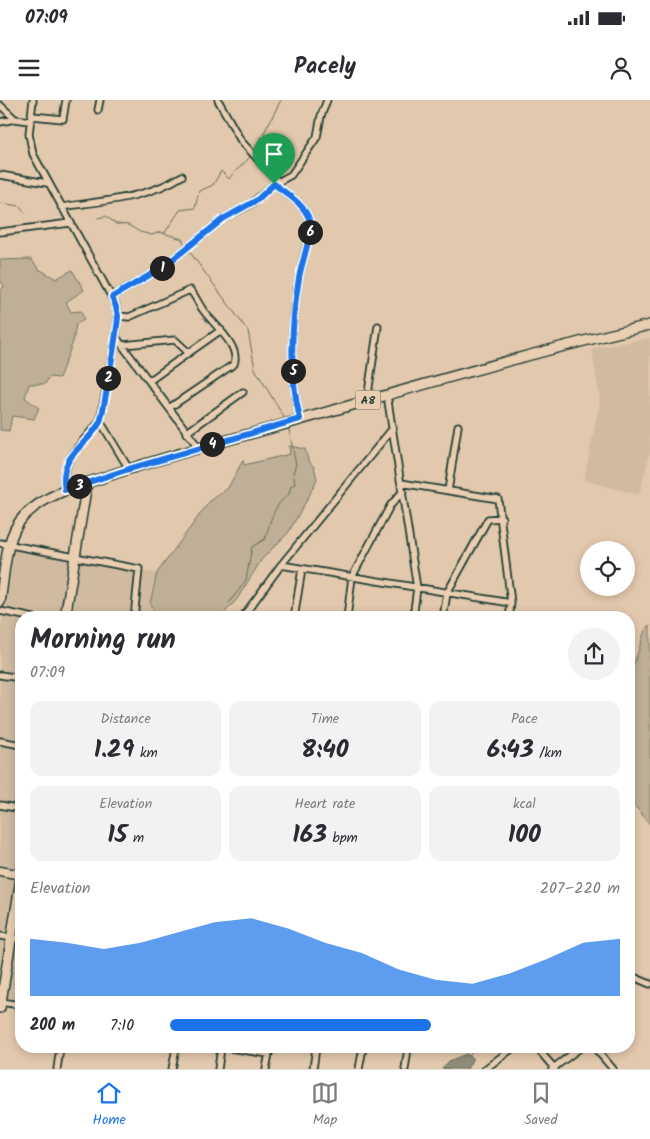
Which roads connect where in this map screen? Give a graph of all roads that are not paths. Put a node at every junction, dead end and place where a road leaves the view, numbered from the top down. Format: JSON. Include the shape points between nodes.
{"nodes":[{"id":1,"x":33,"y":100,"type":"edge"},
{"id":2,"x":66,"y":100,"type":"edge"},
{"id":3,"x":100,"y":100,"type":"edge"},
{"id":4,"x":218,"y":100,"type":"edge"},
{"id":5,"x":327,"y":100,"type":"edge"},
{"id":6,"x":0,"y":105,"type":"edge"},
{"id":7,"x":98,"y":110,"type":"dead end"},
{"id":8,"x":16,"y":119,"type":"junction"},
{"id":9,"x":31,"y":119,"type":"junction"},
{"id":10,"x":0,"y":122,"type":"edge"},
{"id":11,"x":0,"y":175,"type":"edge"},
{"id":12,"x":182,"y":176,"type":"dead end"},
{"id":13,"x":276,"y":182,"type":"junction"},
{"id":14,"x":48,"y":183,"type":"junction"},
{"id":15,"x":61,"y":207,"type":"junction"},
{"id":16,"x":70,"y":223,"type":"junction"},
{"id":17,"x":0,"y":232,"type":"edge"},
{"id":18,"x":112,"y":297,"type":"junction"},
{"id":19,"x":118,"y":316,"type":"junction"},
{"id":20,"x":650,"y":325,"type":"edge"},
{"id":21,"x":378,"y":326,"type":"dead end"},
{"id":22,"x":220,"y":330,"type":"junction"},
{"id":23,"x":116,"y":337,"type":"junction"},
{"id":24,"x":123,"y":345,"type":"junction"},
{"id":25,"x":189,"y":354,"type":"junction"},
{"id":26,"x":149,"y":381,"type":"junction"},
{"id":27,"x":243,"y":392,"type":"dead end"},
{"id":28,"x":386,"y":395,"type":"junction"},
{"id":29,"x":367,"y":400,"type":"junction"},
{"id":30,"x":169,"y":408,"type":"junction"},
{"id":31,"x":300,"y":419,"type":"junction"},
{"id":32,"x":100,"y":421,"type":"junction"},
{"id":33,"x":458,"y":426,"type":"dead end"},
{"id":34,"x":393,"y":428,"type":"junction"},
{"id":35,"x":186,"y":433,"type":"junction"},
{"id":36,"x":198,"y":448,"type":"junction"},
{"id":37,"x":129,"y":469,"type":"junction"},
{"id":38,"x":87,"y":483,"type":"junction"},
{"id":39,"x":401,"y":483,"type":"junction"},
{"id":40,"x":65,"y":490,"type":"junction"},
{"id":41,"x":403,"y":491,"type":"junction"},
{"id":42,"x":448,"y":491,"type":"junction"},
{"id":43,"x":502,"y":518,"type":"junction"},
{"id":44,"x":0,"y":543,"type":"edge"},
{"id":45,"x":10,"y":544,"type":"junction"},
{"id":46,"x":76,"y":556,"type":"junction"},
{"id":47,"x":281,"y":565,"type":"junction"},
{"id":48,"x":302,"y":569,"type":"junction"},
{"id":49,"x":352,"y":577,"type":"junction"},
{"id":50,"x":417,"y":588,"type":"junction"},
{"id":51,"x":446,"y":593,"type":"junction"},
{"id":52,"x":0,"y":602,"type":"edge"},
{"id":53,"x":511,"y":602,"type":"junction"},
{"id":54,"x":0,"y":611,"type":"edge"},
{"id":55,"x":66,"y":611,"type":"edge"},
{"id":56,"x":135,"y":611,"type":"edge"},
{"id":57,"x":247,"y":611,"type":"edge"},
{"id":58,"x":295,"y":611,"type":"edge"},
{"id":59,"x":348,"y":611,"type":"edge"},
{"id":60,"x":413,"y":611,"type":"edge"},
{"id":61,"x":443,"y":611,"type":"edge"},
{"id":62,"x":510,"y":611,"type":"edge"},
{"id":63,"x":15,"y":614,"type":"edge"},
{"id":64,"x":0,"y":675,"type":"edge"},
{"id":65,"x":15,"y":677,"type":"edge"},
{"id":66,"x":0,"y":741,"type":"edge"},
{"id":67,"x":15,"y":744,"type":"edge"},
{"id":68,"x":0,"y":805,"type":"edge"},
{"id":69,"x":15,"y":808,"type":"edge"},
{"id":70,"x":0,"y":871,"type":"edge"},
{"id":71,"x":15,"y":875,"type":"edge"},
{"id":72,"x":15,"y":918,"type":"edge"},
{"id":73,"x":0,"y":936,"type":"edge"},
{"id":74,"x":12,"y":938,"type":"junction"},
{"id":75,"x":15,"y":938,"type":"edge"},
{"id":76,"x":635,"y":978,"type":"edge"},
{"id":77,"x":650,"y":984,"type":"edge"},
{"id":78,"x":0,"y":1004,"type":"edge"},
{"id":79,"x":15,"y":1005,"type":"edge"},
{"id":80,"x":59,"y":1053,"type":"edge"},
{"id":81,"x":175,"y":1053,"type":"edge"},
{"id":82,"x":221,"y":1053,"type":"edge"},
{"id":83,"x":262,"y":1053,"type":"edge"},
{"id":84,"x":315,"y":1053,"type":"edge"},
{"id":85,"x":362,"y":1053,"type":"edge"},
{"id":86,"x":407,"y":1053,"type":"edge"},
{"id":87,"x":506,"y":1053,"type":"edge"},
{"id":88,"x":541,"y":1053,"type":"edge"},
{"id":89,"x":574,"y":1053,"type":"edge"},
{"id":90,"x":599,"y":1053,"type":"edge"},
{"id":91,"x":269,"y":1054,"type":"joint"},
{"id":92,"x":554,"y":1068,"type":"edge"},
{"id":93,"x":57,"y":1069,"type":"edge"},
{"id":94,"x":172,"y":1069,"type":"edge"},
{"id":95,"x":218,"y":1069,"type":"edge"},
{"id":96,"x":266,"y":1069,"type":"edge"},
{"id":97,"x":313,"y":1069,"type":"edge"},
{"id":98,"x":359,"y":1069,"type":"edge"},
{"id":99,"x":404,"y":1069,"type":"edge"},
{"id":100,"x":485,"y":1069,"type":"edge"},
{"id":101,"x":613,"y":1069,"type":"edge"}],
"edges":[{"from":1,"to":9,"type":"street"},
{"from":2,"to":9,"type":"street","via":[[63,119]]},
{"from":3,"to":7,"type":"street"},
{"from":4,"to":13,"type":"street","via":[[247,150]]},
{"from":5,"to":13,"type":"street","via":[[312,147],[291,175]]},
{"from":6,"to":8,"type":"street"},
{"from":8,"to":9,"type":"street"},
{"from":8,"to":10,"type":"street"},
{"from":9,"to":14,"type":"street","via":[[30,143]]},
{"from":11,"to":14,"type":"street"},
{"from":12,"to":15,"type":"street","via":[[168,186],[144,194]]},
{"from":13,"to":18,"type":"street","via":[[257,200],[223,219],[162,268]]},
{"from":13,"to":31,"type":"street","via":[[309,215],[310,222],[294,324],[293,382]]},
{"from":14,"to":15,"type":"street"},
{"from":15,"to":16,"type":"street"},
{"from":16,"to":17,"type":"street"},
{"from":16,"to":18,"type":"street"},
{"from":18,"to":19,"type":"street"},
{"from":19,"to":22,"type":"street","via":[[129,317],[190,290]]},
{"from":19,"to":23,"type":"street"},
{"from":20,"to":28,"type":"main road","number":"A8","via":[[562,345]]},
{"from":21,"to":29,"type":"street"},
{"from":22,"to":25,"type":"street"},
{"from":22,"to":30,"type":"street","via":[[234,356],[234,364]]},
{"from":23,"to":24,"type":"street"},
{"from":23,"to":32,"type":"street"},
{"from":24,"to":25,"type":"street","via":[[175,340]]},
{"from":24,"to":26,"type":"street"},
{"from":25,"to":26,"type":"street"},
{"from":26,"to":30,"type":"street"},
{"from":27,"to":35,"type":"street"},
{"from":28,"to":29,"type":"main road","number":"A8"},
{"from":28,"to":34,"type":"street"},
{"from":29,"to":31,"type":"main road","number":"A8"},
{"from":30,"to":35,"type":"street"},
{"from":31,"to":36,"type":"main road","number":"A8"},
{"from":32,"to":37,"type":"street"},
{"from":32,"to":40,"type":"street","via":[[68,460],[63,481]]},
{"from":33,"to":42,"type":"street"},
{"from":34,"to":39,"type":"street"},
{"from":34,"to":47,"type":"street"},
{"from":35,"to":36,"type":"street"},
{"from":36,"to":37,"type":"main road","number":"A8"},
{"from":37,"to":38,"type":"main road","number":"A8"},
{"from":38,"to":40,"type":"main road","number":"A8"},
{"from":38,"to":46,"type":"main road"},
{"from":39,"to":41,"type":"street"},
{"from":39,"to":42,"type":"street"},
{"from":40,"to":45,"type":"main road","number":"A8","via":[[24,516]]},
{"from":41,"to":49,"type":"street","via":[[390,506]]},
{"from":41,"to":50,"type":"street"},
{"from":42,"to":43,"type":"street","via":[[495,497],[500,502]]},
{"from":43,"to":51,"type":"street","via":[[488,519]]},
{"from":43,"to":53,"type":"street"},
{"from":44,"to":45,"type":"street"},
{"from":45,"to":46,"type":"street"},
{"from":45,"to":52,"type":"main road","number":"A8"},
{"from":46,"to":55,"type":"main road"},
{"from":46,"to":56,"type":"street","via":[[140,569]]},
{"from":47,"to":48,"type":"street"},
{"from":47,"to":57,"type":"street"},
{"from":48,"to":49,"type":"street"},
{"from":48,"to":58,"type":"street"},
{"from":49,"to":50,"type":"street"},
{"from":49,"to":59,"type":"street"},
{"from":50,"to":51,"type":"street"},
{"from":50,"to":60,"type":"street"},
{"from":51,"to":53,"type":"street"},
{"from":51,"to":61,"type":"street"},
{"from":53,"to":62,"type":"street"},
{"from":54,"to":63,"type":"street"},
{"from":64,"to":65,"type":"street"},
{"from":66,"to":67,"type":"street"},
{"from":68,"to":69,"type":"street"},
{"from":70,"to":71,"type":"main road"},
{"from":72,"to":74,"type":"main road"},
{"from":73,"to":74,"type":"street"},
{"from":74,"to":75,"type":"street"},
{"from":74,"to":78,"type":"main road"},
{"from":76,"to":77,"type":"street"},
{"from":78,"to":79,"type":"street"},
{"from":80,"to":93,"type":"street"},
{"from":81,"to":94,"type":"street"},
{"from":82,"to":95,"type":"street"},
{"from":83,"to":91,"type":"street"},
{"from":84,"to":97,"type":"street"},
{"from":85,"to":98,"type":"street"},
{"from":86,"to":99,"type":"street"},
{"from":87,"to":100,"type":"street"},
{"from":88,"to":92,"type":"street"},
{"from":89,"to":92,"type":"street"},
{"from":90,"to":101,"type":"street"},
{"from":91,"to":96,"type":"street"}]}
